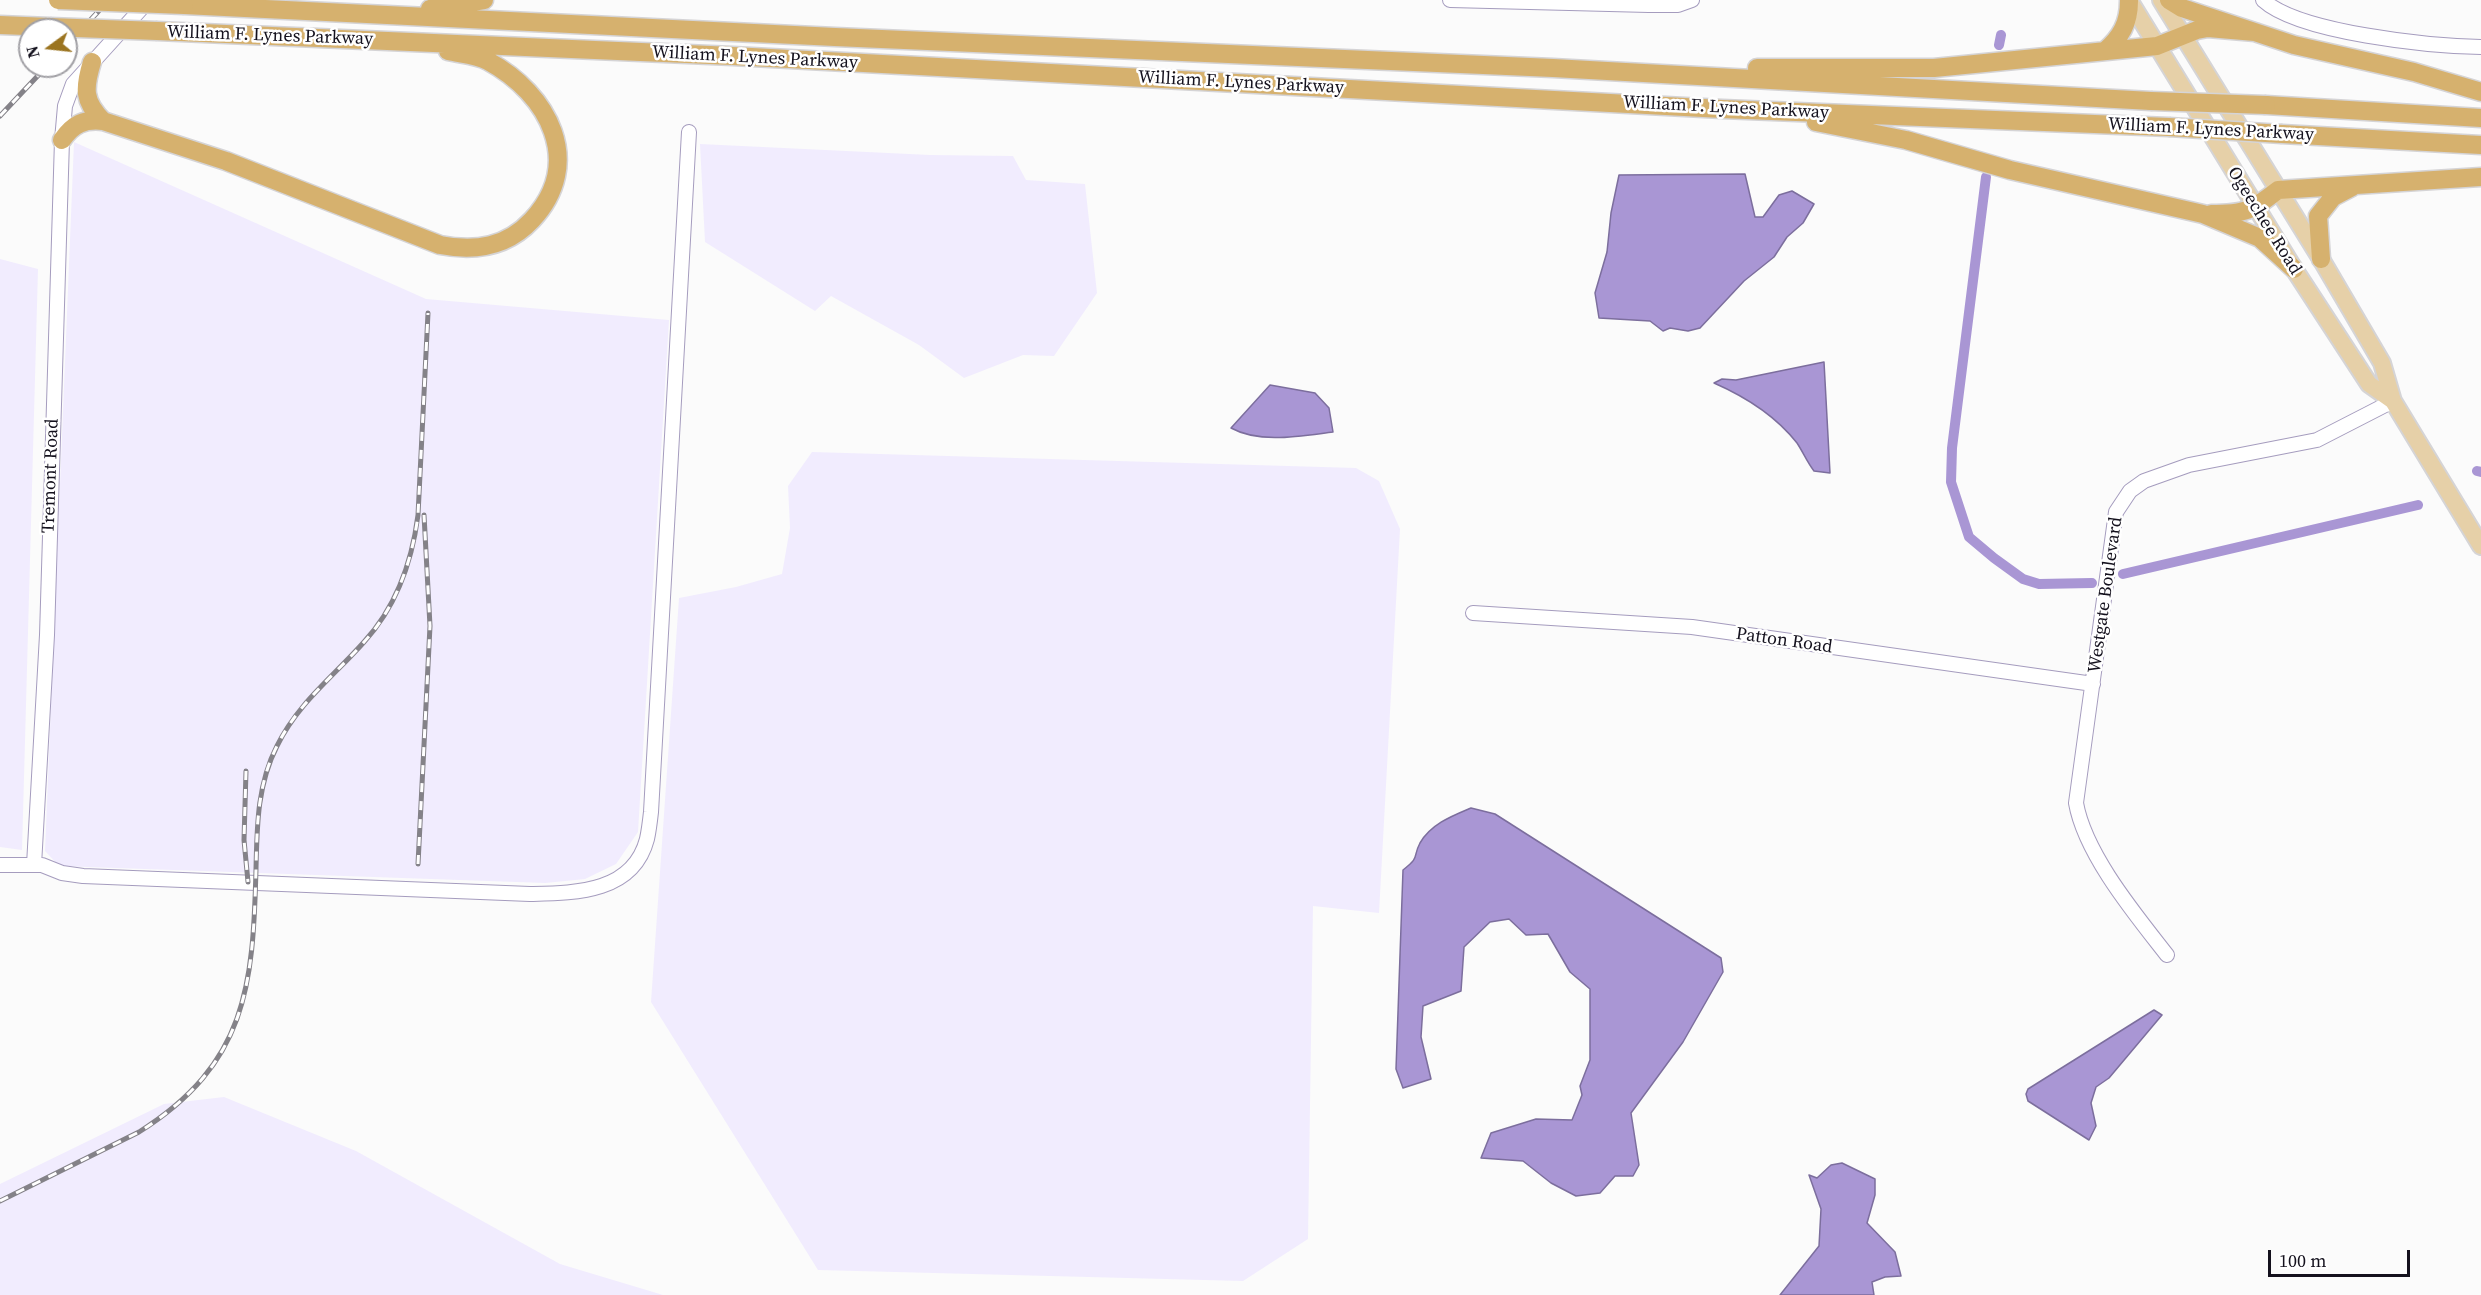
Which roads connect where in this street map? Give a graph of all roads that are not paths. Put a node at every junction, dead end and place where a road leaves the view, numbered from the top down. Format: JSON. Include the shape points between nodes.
{"nodes":[{"id":1,"x":58,"y":0,"type":"edge"},
{"id":2,"x":148,"y":0,"type":"edge"},
{"id":3,"x":484,"y":0,"type":"edge"},
{"id":4,"x":1450,"y":0,"type":"edge"},
{"id":5,"x":1692,"y":0,"type":"edge"},
{"id":6,"x":2129,"y":0,"type":"edge"},
{"id":7,"x":2161,"y":0,"type":"edge"},
{"id":8,"x":2169,"y":0,"type":"edge"},
{"id":9,"x":2263,"y":0,"type":"edge"},
{"id":10,"x":1536,"y":2,"type":"edge"},
{"id":11,"x":1649,"y":2,"type":"edge"},
{"id":12,"x":396,"y":15,"type":"junction"},
{"id":13,"x":0,"y":25,"type":"edge"},
{"id":14,"x":2255,"y":32,"type":"junction"},
{"id":15,"x":2184,"y":37,"type":"junction"},
{"id":16,"x":412,"y":41,"type":"junction"},
{"id":17,"x":2157,"y":46,"type":"junction"},
{"id":18,"x":2481,"y":47,"type":"edge"},
{"id":19,"x":2105,"y":51,"type":"junction"},
{"id":20,"x":92,"y":62,"type":"junction"},
{"id":21,"x":1553,"y":68,"type":"junction"},
{"id":22,"x":2481,"y":92,"type":"edge"},
{"id":23,"x":1722,"y":109,"type":"junction"},
{"id":24,"x":2481,"y":118,"type":"edge"},
{"id":25,"x":103,"y":121,"type":"junction"},
{"id":26,"x":689,"y":132,"type":"dead end"},
{"id":27,"x":62,"y":140,"type":"junction"},
{"id":28,"x":2481,"y":145,"type":"edge"},
{"id":29,"x":2481,"y":177,"type":"edge"},
{"id":30,"x":2356,"y":185,"type":"junction"},
{"id":31,"x":2278,"y":189,"type":"junction"},
{"id":32,"x":2256,"y":207,"type":"junction"},
{"id":33,"x":2203,"y":214,"type":"junction"},
{"id":34,"x":2321,"y":259,"type":"junction"},
{"id":35,"x":2294,"y":269,"type":"junction"},
{"id":36,"x":2393,"y":400,"type":"junction"},
{"id":37,"x":2481,"y":546,"type":"edge"},
{"id":38,"x":1473,"y":613,"type":"dead end"},
{"id":39,"x":2093,"y":684,"type":"junction"},
{"id":40,"x":0,"y":865,"type":"edge"},
{"id":41,"x":34,"y":865,"type":"junction"},
{"id":42,"x":2167,"y":955,"type":"dead end"}],
"edges":[{"from":1,"to":12,"type":"highway","name":"William F. Lynes Parkway","bridge":true},
{"from":2,"to":20,"type":"street","name":"Tremont Road"},
{"from":3,"to":12,"type":"highway"},
{"from":4,"to":10,"type":"street"},
{"from":5,"to":11,"type":"street","via":[[1678,5]]},
{"from":6,"to":17,"type":"main road","name":"Ogeechee Road"},
{"from":6,"to":19,"type":"highway","via":[[2123,32]]},
{"from":7,"to":15,"type":"main road","name":"Ogeechee Road"},
{"from":8,"to":14,"type":"highway"},
{"from":9,"to":18,"type":"street","via":[[2291,16],[2351,32]]},
{"from":10,"to":11,"type":"street"},
{"from":12,"to":21,"type":"highway","name":"William F. Lynes Parkway"},
{"from":13,"to":16,"type":"highway","name":"William F. Lynes Parkway","bridge":true},
{"from":14,"to":15,"type":"highway","via":[[2208,28]]},
{"from":14,"to":22,"type":"highway"},
{"from":15,"to":17,"type":"highway"},
{"from":15,"to":31,"type":"main road","name":"Ogeechee Road"},
{"from":16,"to":23,"type":"highway","name":"William F. Lynes Parkway"},
{"from":16,"to":25,"type":"highway","via":[[488,61],[521,85],[551,123],[559,164],[554,189],[543,208],[511,238],[477,248],[440,245],[226,161]]},
{"from":17,"to":19,"type":"highway"},
{"from":17,"to":32,"type":"main road","name":"Ogeechee Road"},
{"from":19,"to":21,"type":"highway","via":[[1934,68]]},
{"from":20,"to":25,"type":"highway","via":[[86,91],[90,108]]},
{"from":20,"to":27,"type":"street","name":"Tremont Road","via":[[73,84],[65,106]]},
{"from":21,"to":24,"type":"highway","name":"William F. Lynes Parkway","bridge":true},
{"from":23,"to":28,"type":"highway","name":"William F. Lynes Parkway","bridge":true,"via":[[2169,127]]},
{"from":23,"to":33,"type":"highway","via":[[1820,122],[1906,140],[2010,170]]},
{"from":25,"to":27,"type":"highway","via":[[89,119],[78,123]]},
{"from":26,"to":41,"type":"street","via":[[651,812],[646,841],[628,871],[599,888],[530,894],[84,876]]},
{"from":27,"to":41,"type":"street","name":"Tremont Road","via":[[47,635]]},
{"from":29,"to":30,"type":"highway"},
{"from":30,"to":31,"type":"highway"},
{"from":30,"to":34,"type":"highway","via":[[2333,197],[2319,216]]},
{"from":31,"to":32,"type":"highway"},
{"from":31,"to":34,"type":"main road","name":"Ogeechee Road"},
{"from":32,"to":33,"type":"highway","via":[[2239,214]]},
{"from":32,"to":35,"type":"main road","name":"Ogeechee Road"},
{"from":33,"to":35,"type":"highway","via":[[2260,238]]},
{"from":34,"to":36,"type":"main road","name":"Ogeechee Road","via":[[2382,363]]},
{"from":35,"to":36,"type":"main road","name":"Ogeechee Road","via":[[2369,384]]},
{"from":36,"to":37,"type":"main road","name":"Ogeechee Road"},
{"from":36,"to":39,"type":"street","name":"Westgate Boulevard","via":[[2317,440],[2188,465],[2144,481],[2130,491],[2116,512]]},
{"from":38,"to":39,"type":"street","name":"Patton Road","via":[[1692,627]]},
{"from":39,"to":42,"type":"street","name":"Westgate Boulevard","via":[[2076,803],[2079,823],[2096,855]]},
{"from":40,"to":41,"type":"street"}]}
